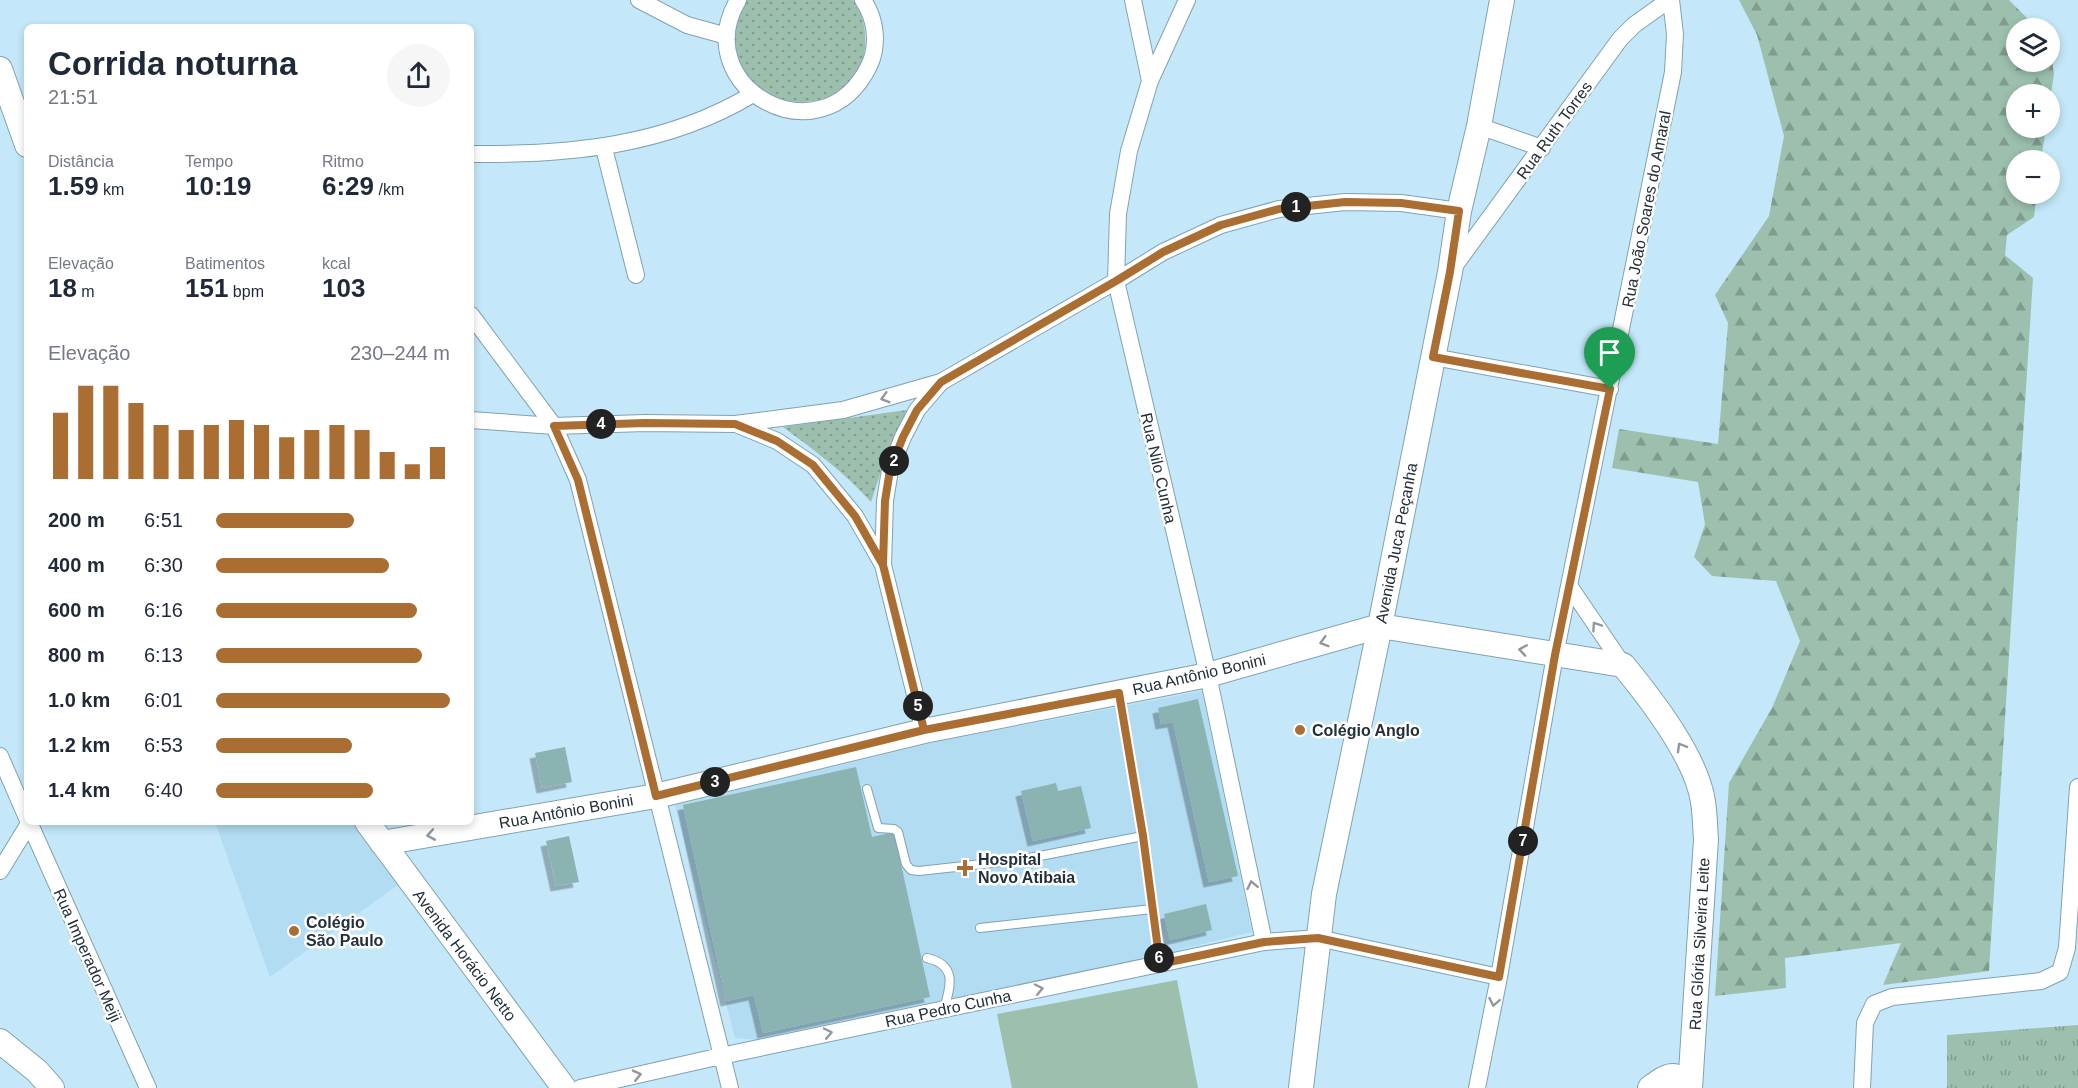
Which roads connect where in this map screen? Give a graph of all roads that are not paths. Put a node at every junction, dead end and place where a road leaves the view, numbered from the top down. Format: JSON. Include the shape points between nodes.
{"nodes":[{"id":1,"x":639,"y":0,"type":"edge"},
{"id":2,"x":738,"y":0,"type":"edge"},
{"id":3,"x":864,"y":0,"type":"edge"},
{"id":4,"x":1132,"y":0,"type":"edge"},
{"id":5,"x":1187,"y":0,"type":"edge"},
{"id":6,"x":1502,"y":0,"type":"edge"},
{"id":7,"x":1670,"y":0,"type":"edge"},
{"id":8,"x":727,"y":36,"type":"junction"},
{"id":9,"x":0,"y":69,"type":"edge"},
{"id":10,"x":1150,"y":81,"type":"junction"},
{"id":11,"x":753,"y":94,"type":"junction"},
{"id":12,"x":1479,"y":126,"type":"junction"},
{"id":13,"x":24,"y":137,"type":"edge"},
{"id":14,"x":604,"y":147,"type":"junction"},
{"id":15,"x":1542,"y":148,"type":"junction"},
{"id":16,"x":474,"y":154,"type":"edge"},
{"id":17,"x":1459,"y":211,"type":"junction"},
{"id":18,"x":1450,"y":272,"type":"junction"},
{"id":19,"x":636,"y":275,"type":"dead end"},
{"id":20,"x":1116,"y":281,"type":"junction"},
{"id":21,"x":474,"y":319,"type":"edge"},
{"id":22,"x":1433,"y":357,"type":"junction"},
{"id":23,"x":941,"y":382,"type":"junction"},
{"id":24,"x":1610,"y":389,"type":"junction"},
{"id":25,"x":474,"y":420,"type":"edge"},
{"id":26,"x":735,"y":424,"type":"junction"},
{"id":27,"x":554,"y":426,"type":"junction"},
{"id":28,"x":885,"y":501,"type":"junction"},
{"id":29,"x":855,"y":516,"type":"junction"},
{"id":30,"x":883,"y":565,"type":"junction"},
{"id":31,"x":1570,"y":587,"type":"junction"},
{"id":32,"x":1380,"y":626,"type":"junction"},
{"id":33,"x":1555,"y":655,"type":"junction"},
{"id":34,"x":1623,"y":665,"type":"junction"},
{"id":35,"x":1208,"y":675,"type":"junction"},
{"id":36,"x":1119,"y":693,"type":"junction"},
{"id":37,"x":924,"y":730,"type":"junction"},
{"id":38,"x":0,"y":756,"type":"edge"},
{"id":39,"x":2078,"y":787,"type":"edge"},
{"id":40,"x":867,"y":789,"type":"dead end"},
{"id":41,"x":656,"y":796,"type":"junction"},
{"id":42,"x":24,"y":811,"type":"edge"},
{"id":43,"x":27,"y":825,"type":"edge"},
{"id":44,"x":30,"y":825,"type":"edge"},
{"id":45,"x":369,"y":825,"type":"edge"},
{"id":46,"x":1143,"y":836,"type":"junction"},
{"id":47,"x":382,"y":843,"type":"junction"},
{"id":48,"x":0,"y":871,"type":"edge"},
{"id":49,"x":1152,"y":909,"type":"junction"},
{"id":50,"x":980,"y":928,"type":"dead end"},
{"id":51,"x":1318,"y":938,"type":"junction"},
{"id":52,"x":1264,"y":942,"type":"junction"},
{"id":53,"x":927,"y":958,"type":"dead end"},
{"id":54,"x":1160,"y":964,"type":"junction"},
{"id":55,"x":1499,"y":977,"type":"junction"},
{"id":56,"x":944,"y":1009,"type":"junction"},
{"id":57,"x":4,"y":1050,"type":"edge"},
{"id":58,"x":721,"y":1056,"type":"junction"},
{"id":59,"x":52,"y":1088,"type":"edge"},
{"id":60,"x":148,"y":1088,"type":"edge"},
{"id":61,"x":564,"y":1088,"type":"edge"},
{"id":62,"x":580,"y":1088,"type":"edge"},
{"id":63,"x":730,"y":1088,"type":"edge"},
{"id":64,"x":1301,"y":1088,"type":"edge"},
{"id":65,"x":1477,"y":1088,"type":"edge"},
{"id":66,"x":1650,"y":1088,"type":"edge"},
{"id":67,"x":1689,"y":1088,"type":"edge"},
{"id":68,"x":1862,"y":1088,"type":"edge"}],
"edges":[{"from":1,"to":8,"type":"street","via":[[687,25]]},
{"from":2,"to":8,"type":"street"},
{"from":3,"to":11,"type":"street","via":[[875,33],[872,58],[861,81],[844,99],[821,110],[795,112],[771,106]]},
{"from":4,"to":10,"type":"street"},
{"from":5,"to":10,"type":"street","name":"Rua Nilo Cunha"},
{"from":6,"to":12,"type":"main road","name":"Avenida Juca Peçanha"},
{"from":7,"to":15,"type":"street","name":"Rua Ruth Torres","via":[[1620,39]]},
{"from":7,"to":24,"type":"street","name":"Rua João Soares do Amaral","via":[[1675,34],[1673,72]]},
{"from":8,"to":11,"type":"street","via":[[738,78]]},
{"from":9,"to":13,"type":"main road"},
{"from":10,"to":20,"type":"street","name":"Rua Nilo Cunha","via":[[1129,151],[1118,214]]},
{"from":11,"to":14,"type":"street","via":[[727,110],[679,129]]},
{"from":12,"to":15,"type":"street"},
{"from":12,"to":17,"type":"main road","name":"Avenida Juca Peçanha"},
{"from":14,"to":16,"type":"street"},
{"from":14,"to":19,"type":"street"},
{"from":15,"to":18,"type":"street","name":"Rua Ruth Torres"},
{"from":17,"to":18,"type":"main road","name":"Avenida Juca Peçanha"},
{"from":17,"to":20,"type":"street","via":[[1401,203],[1345,202],[1279,209],[1221,225],[1163,252]]},
{"from":18,"to":22,"type":"main road","name":"Avenida Juca Peçanha"},
{"from":20,"to":23,"type":"street"},
{"from":20,"to":35,"type":"street","name":"Rua Nilo Cunha"},
{"from":21,"to":27,"type":"street"},
{"from":22,"to":24,"type":"street"},
{"from":22,"to":32,"type":"main road","name":"Avenida Juca Peçanha"},
{"from":23,"to":26,"type":"street","one_way":true,"via":[[843,410]]},
{"from":23,"to":28,"type":"street","via":[[917,410],[903,437],[890,470]]},
{"from":24,"to":31,"type":"street","name":"Rua João Soares do Amaral"},
{"from":25,"to":27,"type":"street"},
{"from":26,"to":27,"type":"street"},
{"from":26,"to":29,"type":"street","via":[[777,441],[813,465]]},
{"from":27,"to":41,"type":"street","via":[[578,480]]},
{"from":28,"to":29,"type":"street","via":[[873,515]]},
{"from":28,"to":30,"type":"street"},
{"from":29,"to":30,"type":"street"},
{"from":30,"to":37,"type":"street"},
{"from":31,"to":33,"type":"street","name":"Rua João Soares do Amaral"},
{"from":34,"to":31,"type":"street","one_way":true},
{"from":33,"to":32,"type":"main road","one_way":true},
{"from":32,"to":35,"type":"main road","name":"Rua Antônio Bonini","one_way":true},
{"from":32,"to":51,"type":"main road","name":"Avenida Juca Peçanha"},
{"from":33,"to":34,"type":"main road"},
{"from":33,"to":55,"type":"street","name":"Rua João Soares do Amaral"},
{"from":67,"to":34,"type":"main road","name":"Rua Glória Silveira Leite","one_way":true,"via":[[1706,839],[1703,801],[1691,765]]},
{"from":35,"to":36,"type":"main road","name":"Rua Antônio Bonini"},
{"from":52,"to":35,"type":"street","name":"Rua Nilo Cunha","one_way":true},
{"from":36,"to":37,"type":"main road","name":"Rua Antônio Bonini"},
{"from":36,"to":46,"type":"lane"},
{"from":37,"to":41,"type":"main road","name":"Rua Antônio Bonini"},
{"from":38,"to":42,"type":"street","name":"Rua Imperador Meiji"},
{"from":39,"to":68,"type":"street","via":[[2067,948],[2060,972],[2041,981],[1892,997],[1874,1004],[1865,1023]]},
{"from":40,"to":46,"type":"lane","via":[[878,828],[898,832],[911,870],[1019,860]]},
{"from":41,"to":47,"type":"main road","name":"Rua Antônio Bonini","one_way":true},
{"from":41,"to":58,"type":"street"},
{"from":43,"to":48,"type":"street"},
{"from":44,"to":60,"type":"street","name":"Rua Imperador Meiji"},
{"from":45,"to":47,"type":"main road","name":"Avenida Horácio Netto"},
{"from":46,"to":49,"type":"lane"},
{"from":47,"to":61,"type":"main road","name":"Avenida Horácio Netto"},
{"from":49,"to":50,"type":"lane"},
{"from":49,"to":54,"type":"lane"},
{"from":51,"to":52,"type":"street","name":"Rua Pedro Cunha"},
{"from":51,"to":55,"type":"street","name":"Rua Pedro Cunha"},
{"from":51,"to":64,"type":"main road","name":"Avenida Juca Peçanha"},
{"from":52,"to":54,"type":"street","name":"Rua Pedro Cunha"},
{"from":53,"to":56,"type":"lane","via":[[945,966],[949,976]]},
{"from":56,"to":54,"type":"street","name":"Rua Pedro Cunha","one_way":true},
{"from":55,"to":65,"type":"street","name":"Rua João Soares do Amaral","one_way":true},
{"from":58,"to":56,"type":"street","name":"Rua Pedro Cunha","one_way":true},
{"from":57,"to":59,"type":"main road","via":[[37,1071]]},
{"from":62,"to":58,"type":"street","name":"Rua Pedro Cunha","one_way":true},
{"from":58,"to":63,"type":"street"},
{"from":66,"to":67,"type":"main road","via":[[1668,1076],[1677,1076]]}]}
